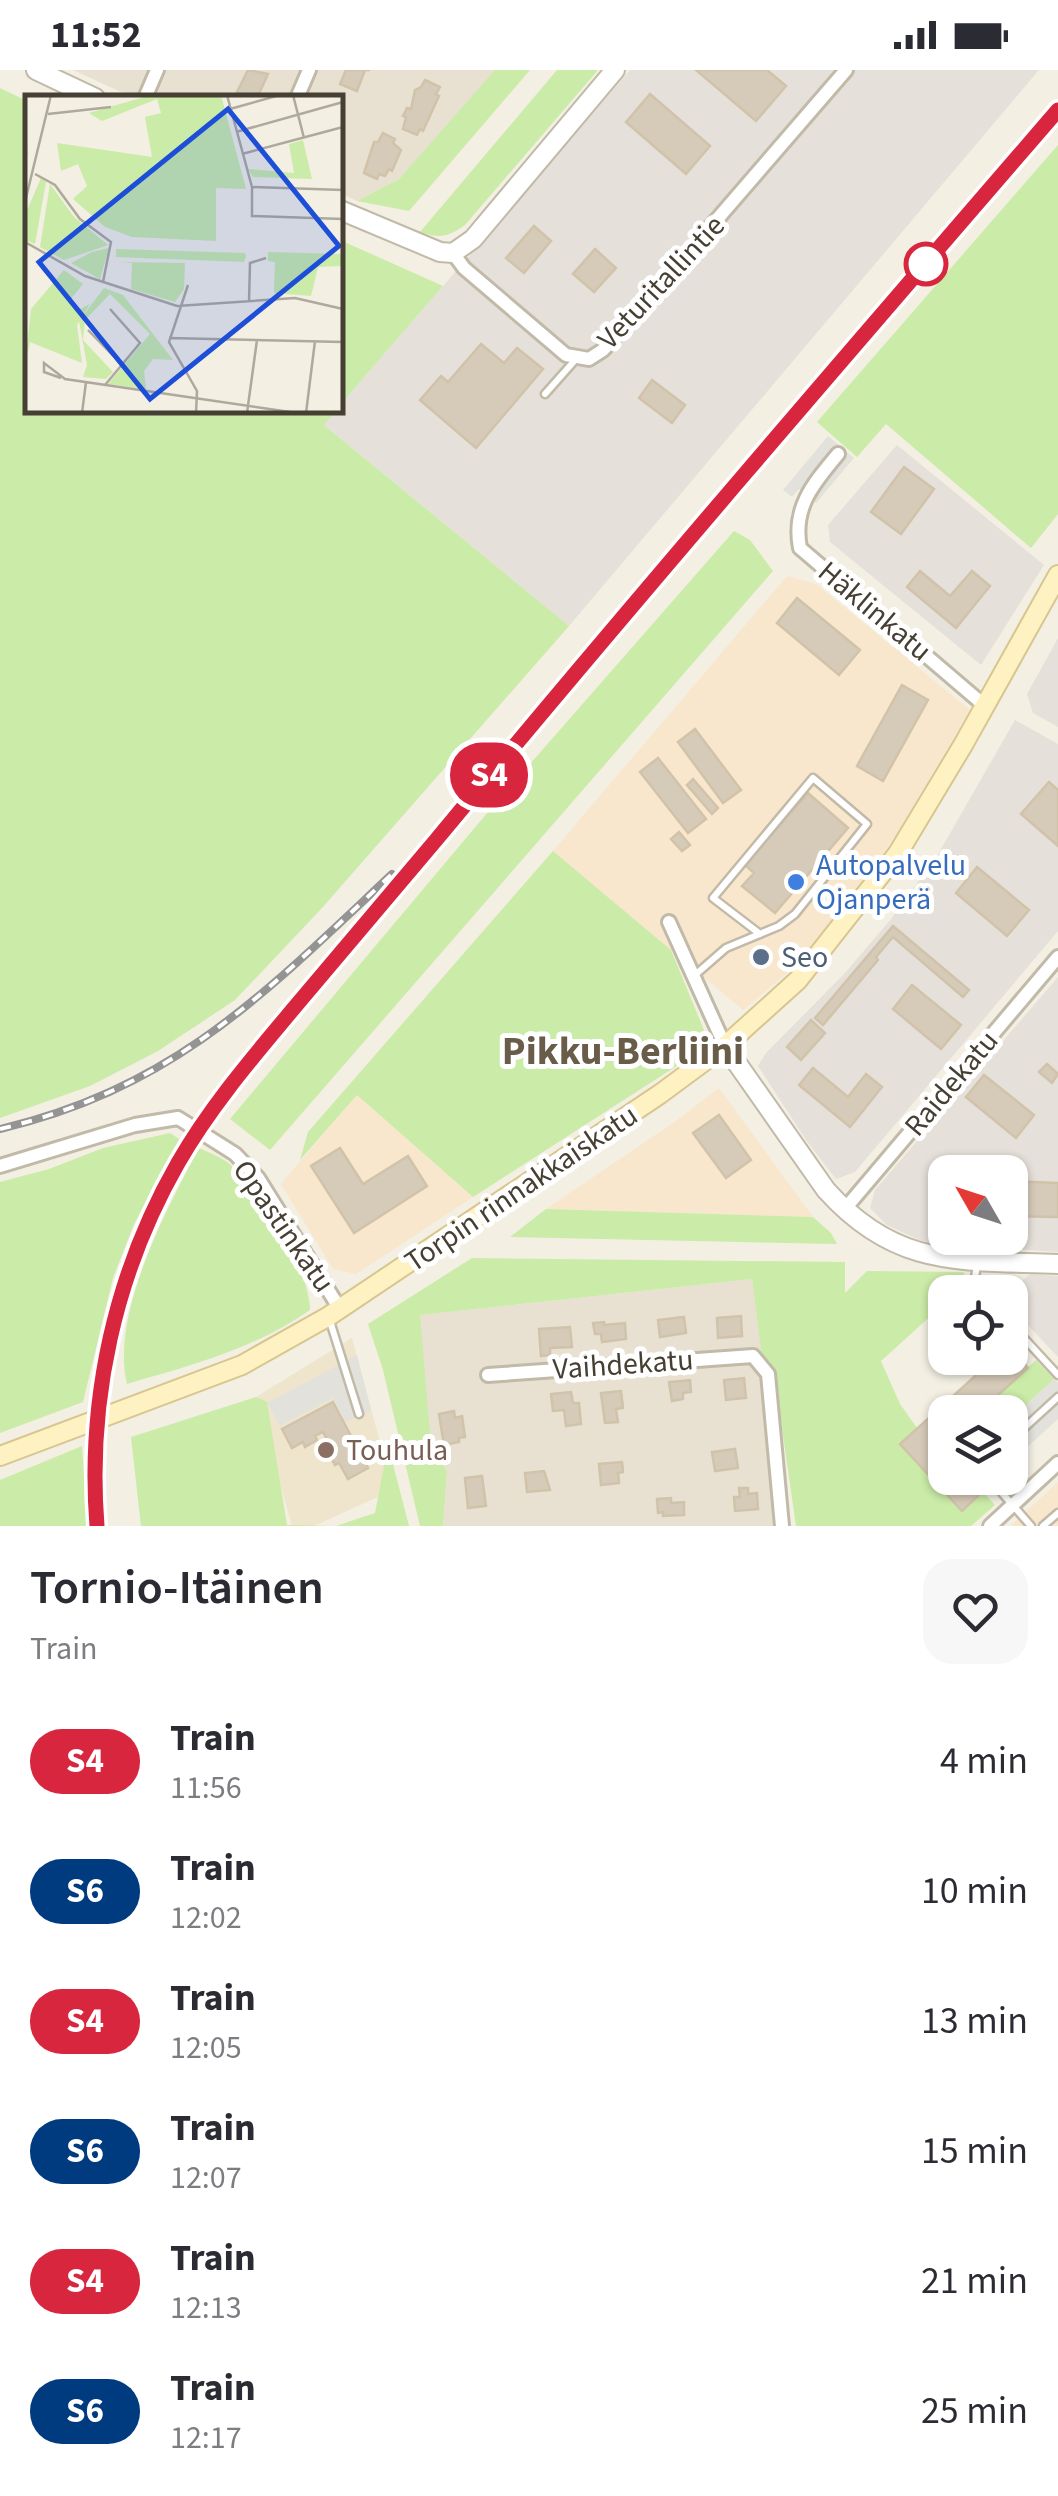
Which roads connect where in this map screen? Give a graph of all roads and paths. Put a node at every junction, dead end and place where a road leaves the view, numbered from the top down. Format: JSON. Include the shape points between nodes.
{"nodes":[{"id":1,"x":36,"y":70,"type":"edge"},
{"id":2,"x":157,"y":70,"type":"edge"},
{"id":3,"x":310,"y":70,"type":"edge"},
{"id":4,"x":615,"y":70,"type":"edge"},
{"id":5,"x":846,"y":70,"type":"edge"},
{"id":6,"x":90,"y":95,"type":"edge"},
{"id":7,"x":147,"y":95,"type":"edge"},
{"id":8,"x":298,"y":95,"type":"edge"},
{"id":9,"x":342,"y":211,"type":"edge"},
{"id":10,"x":458,"y":250,"type":"junction"},
{"id":11,"x":576,"y":359,"type":"junction"},
{"id":12,"x":545,"y":394,"type":"dead end"},
{"id":13,"x":838,"y":454,"type":"dead end"},
{"id":14,"x":1058,"y":575,"type":"edge"},
{"id":15,"x":985,"y":706,"type":"junction"},
{"id":16,"x":670,"y":922,"type":"dead end"},
{"id":17,"x":760,"y":934,"type":"junction"},
{"id":18,"x":1058,"y":958,"type":"edge"},
{"id":19,"x":694,"y":976,"type":"junction"},
{"id":20,"x":724,"y":1046,"type":"junction"},
{"id":21,"x":0,"y":1166,"type":"edge"},
{"id":22,"x":844,"y":1210,"type":"junction"},
{"id":23,"x":977,"y":1262,"type":"junction"},
{"id":24,"x":1058,"y":1264,"type":"edge"},
{"id":25,"x":977,"y":1275,"type":"edge"},
{"id":26,"x":334,"y":1313,"type":"junction"},
{"id":27,"x":1028,"y":1343,"type":"edge"},
{"id":28,"x":488,"y":1374,"type":"dead end"},
{"id":29,"x":1058,"y":1375,"type":"edge"},
{"id":30,"x":1058,"y":1397,"type":"edge"},
{"id":31,"x":360,"y":1414,"type":"dead end"},
{"id":32,"x":1028,"y":1424,"type":"edge"},
{"id":33,"x":0,"y":1456,"type":"edge"},
{"id":34,"x":1058,"y":1463,"type":"edge"},
{"id":35,"x":1004,"y":1495,"type":"edge"},
{"id":36,"x":1013,"y":1505,"type":"junction"},
{"id":37,"x":1058,"y":1513,"type":"edge"},
{"id":38,"x":782,"y":1526,"type":"edge"},
{"id":39,"x":990,"y":1526,"type":"edge"},
{"id":40,"x":1031,"y":1526,"type":"edge"},
{"id":41,"x":1044,"y":1526,"type":"edge"}],
"edges":[{"from":1,"to":6,"type":"street"},
{"from":2,"to":7,"type":"street"},
{"from":3,"to":8,"type":"street"},
{"from":4,"to":10,"type":"street"},
{"from":5,"to":11,"type":"street","name":"Veturitallintie","via":[[603,350]]},
{"from":9,"to":10,"type":"street","via":[[440,252]]},
{"from":10,"to":11,"type":"street","name":"Veturitallintie","via":[[464,268]]},
{"from":11,"to":12,"type":"lane"},
{"from":13,"to":15,"type":"street","name":"Häklinkatu","via":[[806,494],[798,516],[800,548]]},
{"from":14,"to":15,"type":"main road","name":"Torpin rinnakkaiskatu"},
{"from":15,"to":20,"type":"main road","name":"Torpin rinnakkaiskatu","via":[[870,891],[798,980]]},
{"from":16,"to":19,"type":"street"},
{"from":17,"to":17,"type":"lane","via":[[714,898],[813,778],[868,824],[795,914]]},
{"from":17,"to":19,"type":"lane","via":[[726,948]]},
{"from":18,"to":22,"type":"street","name":"Raidekatu"},
{"from":19,"to":20,"type":"street"},
{"from":20,"to":22,"type":"street"},
{"from":20,"to":26,"type":"main road","name":"Torpin rinnakkaiskatu"},
{"from":21,"to":26,"type":"street","name":"Opastinkatu","via":[[135,1124],[178,1118],[236,1154],[258,1178]]},
{"from":22,"to":23,"type":"street","via":[[896,1245]]},
{"from":23,"to":24,"type":"street"},
{"from":23,"to":25,"type":"lane"},
{"from":26,"to":31,"type":"lane"},
{"from":26,"to":33,"type":"main road","name":"Torpin rinnakkaiskatu","via":[[242,1365]]},
{"from":27,"to":29,"type":"lane"},
{"from":28,"to":38,"type":"street","name":"Vaihdekatu","via":[[757,1358],[768,1374]]},
{"from":30,"to":32,"type":"lane"},
{"from":34,"to":36,"type":"street"},
{"from":35,"to":36,"type":"lane"},
{"from":36,"to":39,"type":"street"},
{"from":36,"to":40,"type":"lane"},
{"from":37,"to":41,"type":"lane"}]}
